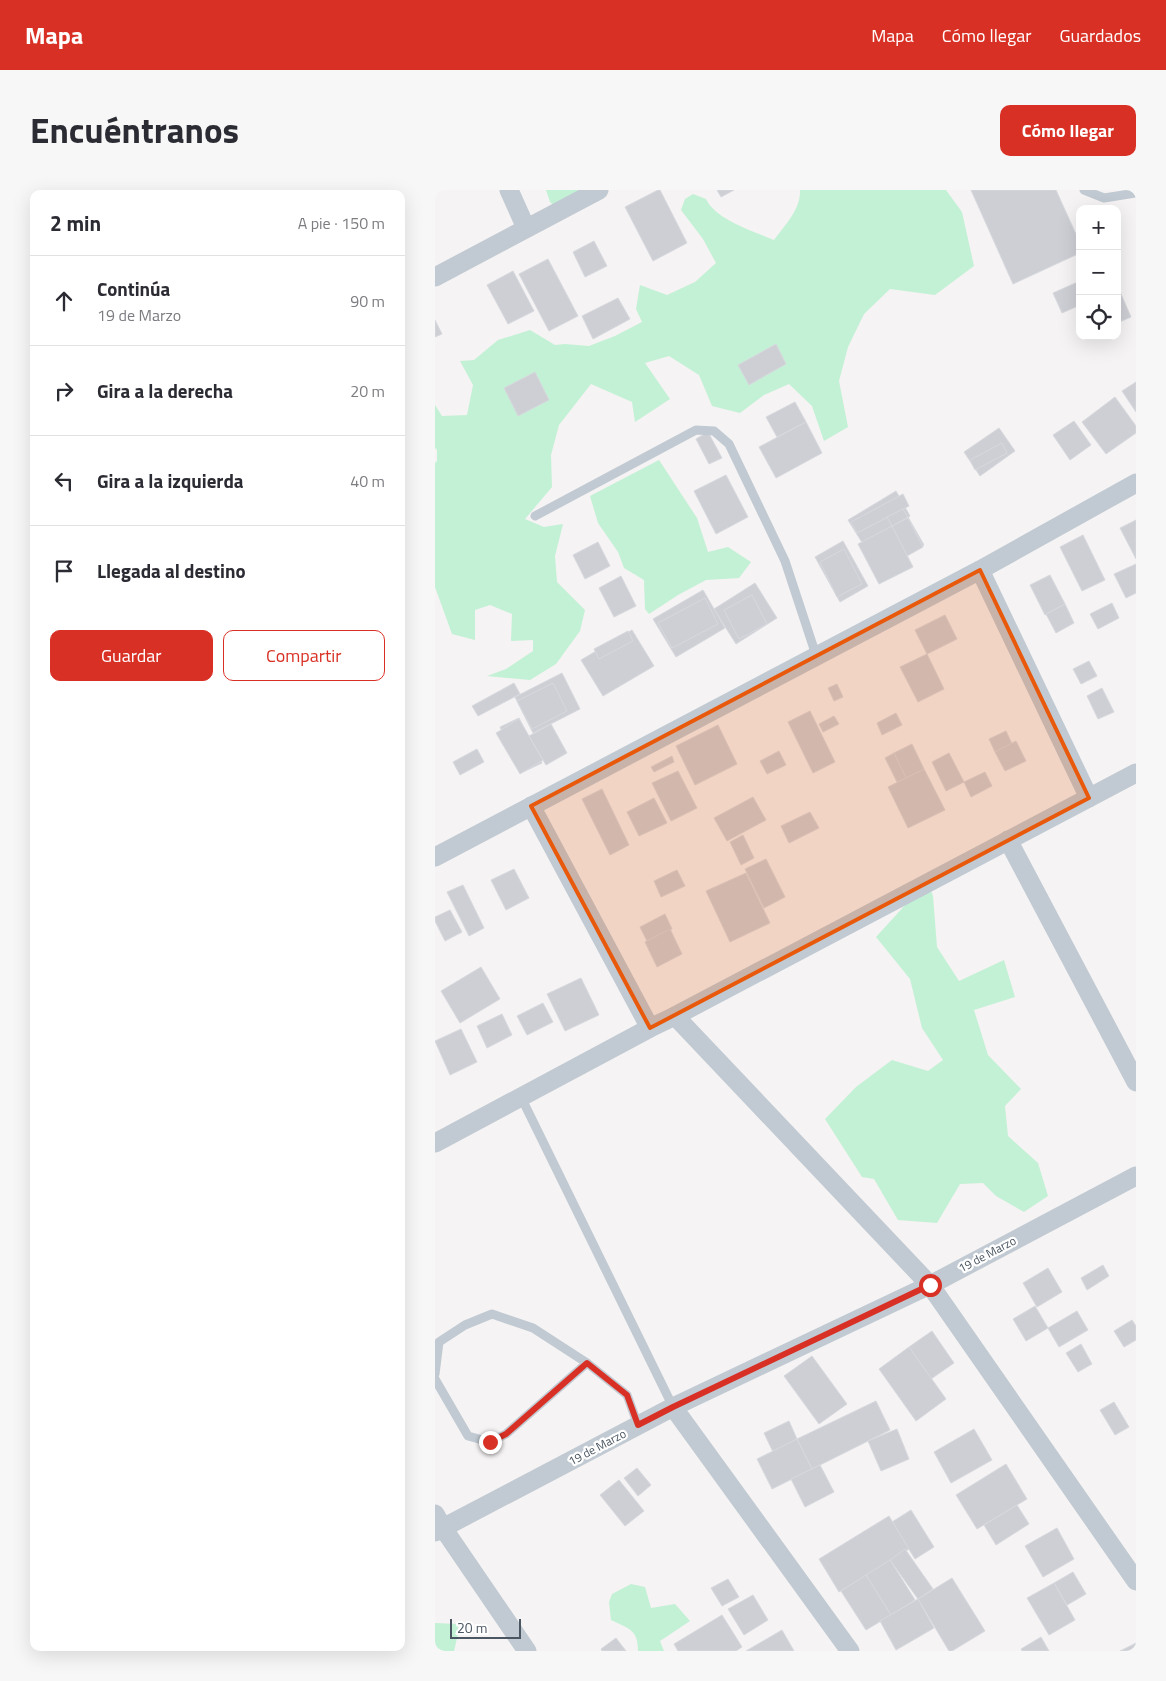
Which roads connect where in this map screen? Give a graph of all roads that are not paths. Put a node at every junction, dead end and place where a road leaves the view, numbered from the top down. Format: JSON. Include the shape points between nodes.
{"nodes":[{"id":1,"x":509,"y":190,"type":"edge"},
{"id":2,"x":599,"y":190,"type":"edge"},
{"id":3,"x":1084,"y":190,"type":"edge"},
{"id":4,"x":1136,"y":193,"type":"edge"},
{"id":5,"x":526,"y":228,"type":"junction"},
{"id":6,"x":435,"y":277,"type":"edge"},
{"id":7,"x":1136,"y":483,"type":"edge"},
{"id":8,"x":535,"y":516,"type":"dead end"},
{"id":9,"x":980,"y":570,"type":"junction"},
{"id":10,"x":816,"y":655,"type":"junction"},
{"id":11,"x":1136,"y":773,"type":"edge"},
{"id":12,"x":1089,"y":798,"type":"junction"},
{"id":13,"x":531,"y":806,"type":"junction"},
{"id":14,"x":1008,"y":840,"type":"junction"},
{"id":15,"x":435,"y":857,"type":"edge"},
{"id":16,"x":675,"y":1016,"type":"junction"},
{"id":17,"x":650,"y":1028,"type":"junction"},
{"id":18,"x":1136,"y":1082,"type":"edge"},
{"id":19,"x":521,"y":1097,"type":"junction"},
{"id":20,"x":435,"y":1143,"type":"edge"},
{"id":21,"x":1136,"y":1176,"type":"edge"},
{"id":22,"x":930,"y":1285,"type":"junction"},
{"id":23,"x":587,"y":1363,"type":"junction"},
{"id":24,"x":435,"y":1374,"type":"edge"},
{"id":25,"x":435,"y":1379,"type":"edge"},
{"id":26,"x":673,"y":1407,"type":"junction"},
{"id":27,"x":638,"y":1425,"type":"junction"},
{"id":28,"x":438,"y":1525,"type":"edge"},
{"id":29,"x":1136,"y":1581,"type":"edge"},
{"id":30,"x":527,"y":1651,"type":"edge"},
{"id":31,"x":849,"y":1651,"type":"edge"}],
"edges":[{"from":1,"to":5,"type":"street"},
{"from":2,"to":5,"type":"street"},
{"from":3,"to":4,"type":"lane","via":[[1104,198]]},
{"from":5,"to":6,"type":"street"},
{"from":7,"to":9,"type":"street"},
{"from":8,"to":10,"type":"lane","via":[[695,430],[715,431],[729,444],[785,561]]},
{"from":9,"to":10,"type":"street"},
{"from":9,"to":12,"type":"street"},
{"from":10,"to":13,"type":"street"},
{"from":11,"to":12,"type":"street"},
{"from":12,"to":14,"type":"street"},
{"from":13,"to":15,"type":"street"},
{"from":13,"to":17,"type":"street"},
{"from":14,"to":16,"type":"street"},
{"from":14,"to":18,"type":"street"},
{"from":16,"to":17,"type":"street"},
{"from":16,"to":22,"type":"street"},
{"from":17,"to":19,"type":"street"},
{"from":19,"to":20,"type":"street"},
{"from":19,"to":26,"type":"lane"},
{"from":21,"to":22,"type":"street","name":"19 de Marzo"},
{"from":22,"to":26,"type":"street","name":"19 de Marzo"},
{"from":22,"to":29,"type":"street"},
{"from":23,"to":24,"type":"lane","via":[[533,1328],[492,1314],[465,1324],[439,1342]]},
{"from":23,"to":25,"type":"lane","via":[[506,1434],[490,1442],[468,1436]]},
{"from":23,"to":27,"type":"lane","via":[[627,1395]]},
{"from":26,"to":27,"type":"street","name":"19 de Marzo"},
{"from":26,"to":31,"type":"street"},
{"from":27,"to":28,"type":"street","name":"19 de Marzo"},
{"from":28,"to":30,"type":"street"}]}
